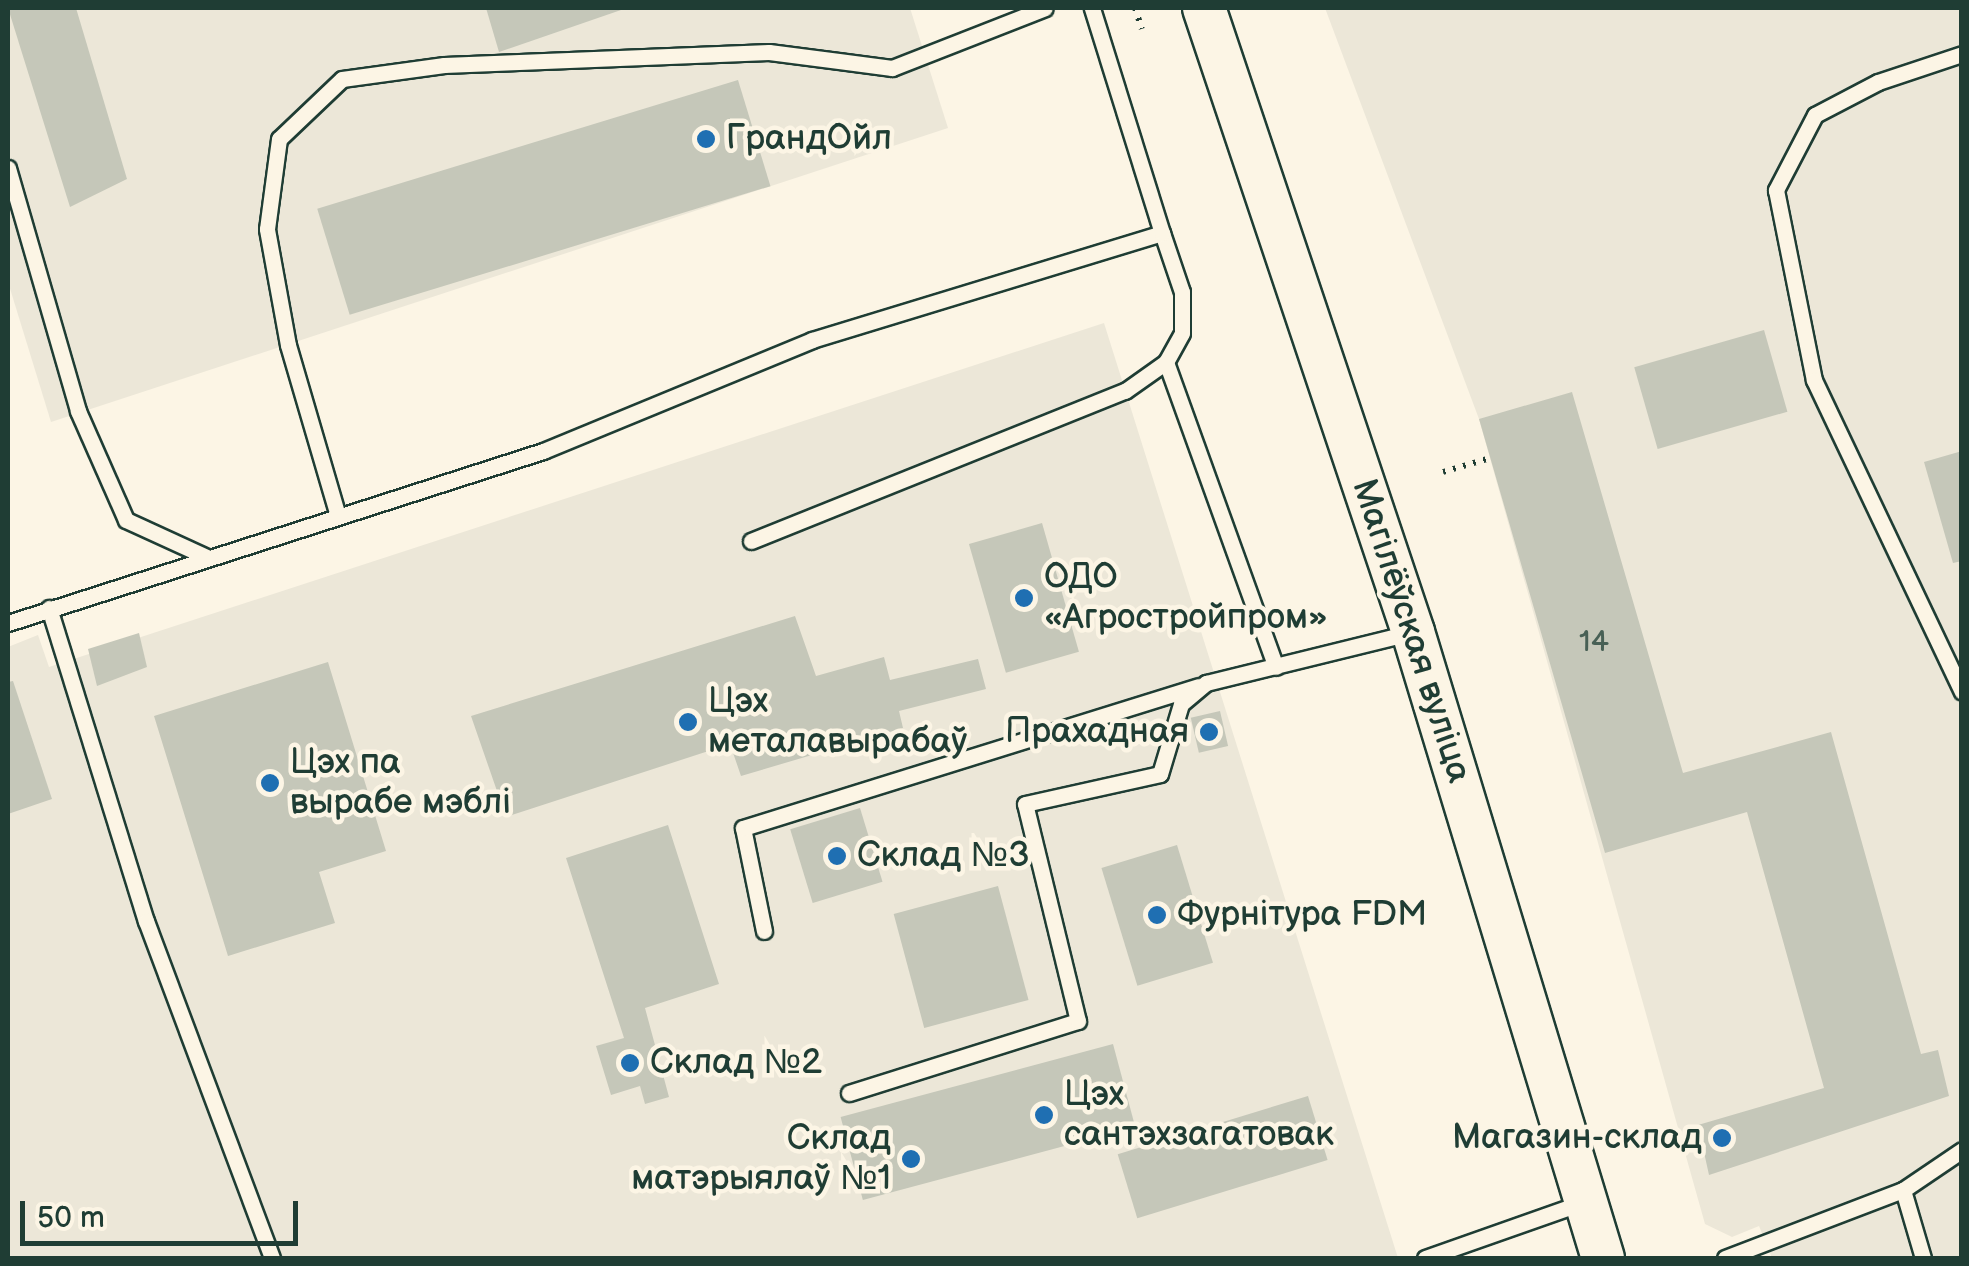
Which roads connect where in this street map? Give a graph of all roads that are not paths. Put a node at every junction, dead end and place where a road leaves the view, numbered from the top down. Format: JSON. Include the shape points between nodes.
{"nodes":[{"id":1,"x":1045,"y":8,"type":"edge"},
{"id":2,"x":1092,"y":8,"type":"edge"},
{"id":3,"x":1204,"y":8,"type":"edge"},
{"id":4,"x":1962,"y":54,"type":"edge"},
{"id":5,"x":8,"y":168,"type":"edge"},
{"id":6,"x":1162,"y":233,"type":"junction"},
{"id":7,"x":1166,"y":362,"type":"junction"},
{"id":8,"x":338,"y":516,"type":"junction"},
{"id":9,"x":751,"y":540,"type":"dead end"},
{"id":10,"x":209,"y":558,"type":"junction"},
{"id":11,"x":50,"y":608,"type":"junction"},
{"id":12,"x":8,"y":623,"type":"edge"},
{"id":13,"x":1414,"y":632,"type":"junction"},
{"id":14,"x":1276,"y":666,"type":"junction"},
{"id":15,"x":1206,"y":684,"type":"junction"},
{"id":16,"x":1962,"y":692,"type":"edge"},
{"id":17,"x":764,"y":931,"type":"dead end"},
{"id":18,"x":849,"y":1092,"type":"dead end"},
{"id":19,"x":1962,"y":1150,"type":"edge"},
{"id":20,"x":1903,"y":1190,"type":"junction"},
{"id":21,"x":1588,"y":1201,"type":"junction"},
{"id":22,"x":272,"y":1258,"type":"edge"},
{"id":23,"x":1425,"y":1258,"type":"edge"},
{"id":24,"x":1603,"y":1258,"type":"edge"},
{"id":25,"x":1725,"y":1258,"type":"edge"},
{"id":26,"x":1923,"y":1258,"type":"edge"}],
"edges":[{"from":1,"to":8,"type":"lane","via":[[892,68],[769,52],[444,64],[342,80],[279,138],[267,228],[288,344]]},
{"from":2,"to":6,"type":"lane"},
{"from":3,"to":13,"type":"street","name":"Магілёўская вуліца"},
{"from":4,"to":16,"type":"lane","via":[[1878,82],[1815,115],[1776,190],[1814,380]]},
{"from":5,"to":10,"type":"lane","via":[[78,412],[126,520]]},
{"from":6,"to":7,"type":"lane","via":[[1182,292],[1182,332]]},
{"from":6,"to":8,"type":"lane","via":[[812,340],[544,452]]},
{"from":7,"to":9,"type":"lane","via":[[1125,391]]},
{"from":7,"to":14,"type":"lane"},
{"from":8,"to":10,"type":"lane"},
{"from":10,"to":11,"type":"lane"},
{"from":11,"to":12,"type":"lane"},
{"from":11,"to":22,"type":"lane","via":[[146,921]]},
{"from":13,"to":14,"type":"lane"},
{"from":13,"to":21,"type":"street","name":"Магілёўская вуліца"},
{"from":14,"to":15,"type":"lane"},
{"from":15,"to":17,"type":"lane","via":[[743,828]]},
{"from":15,"to":18,"type":"lane","via":[[1181,704],[1160,774],[1025,804],[1078,1021]]},
{"from":19,"to":20,"type":"lane"},
{"from":20,"to":25,"type":"lane"},
{"from":20,"to":26,"type":"lane"},
{"from":21,"to":23,"type":"lane"},
{"from":21,"to":24,"type":"street","name":"Магілёўская вуліца"}]}
